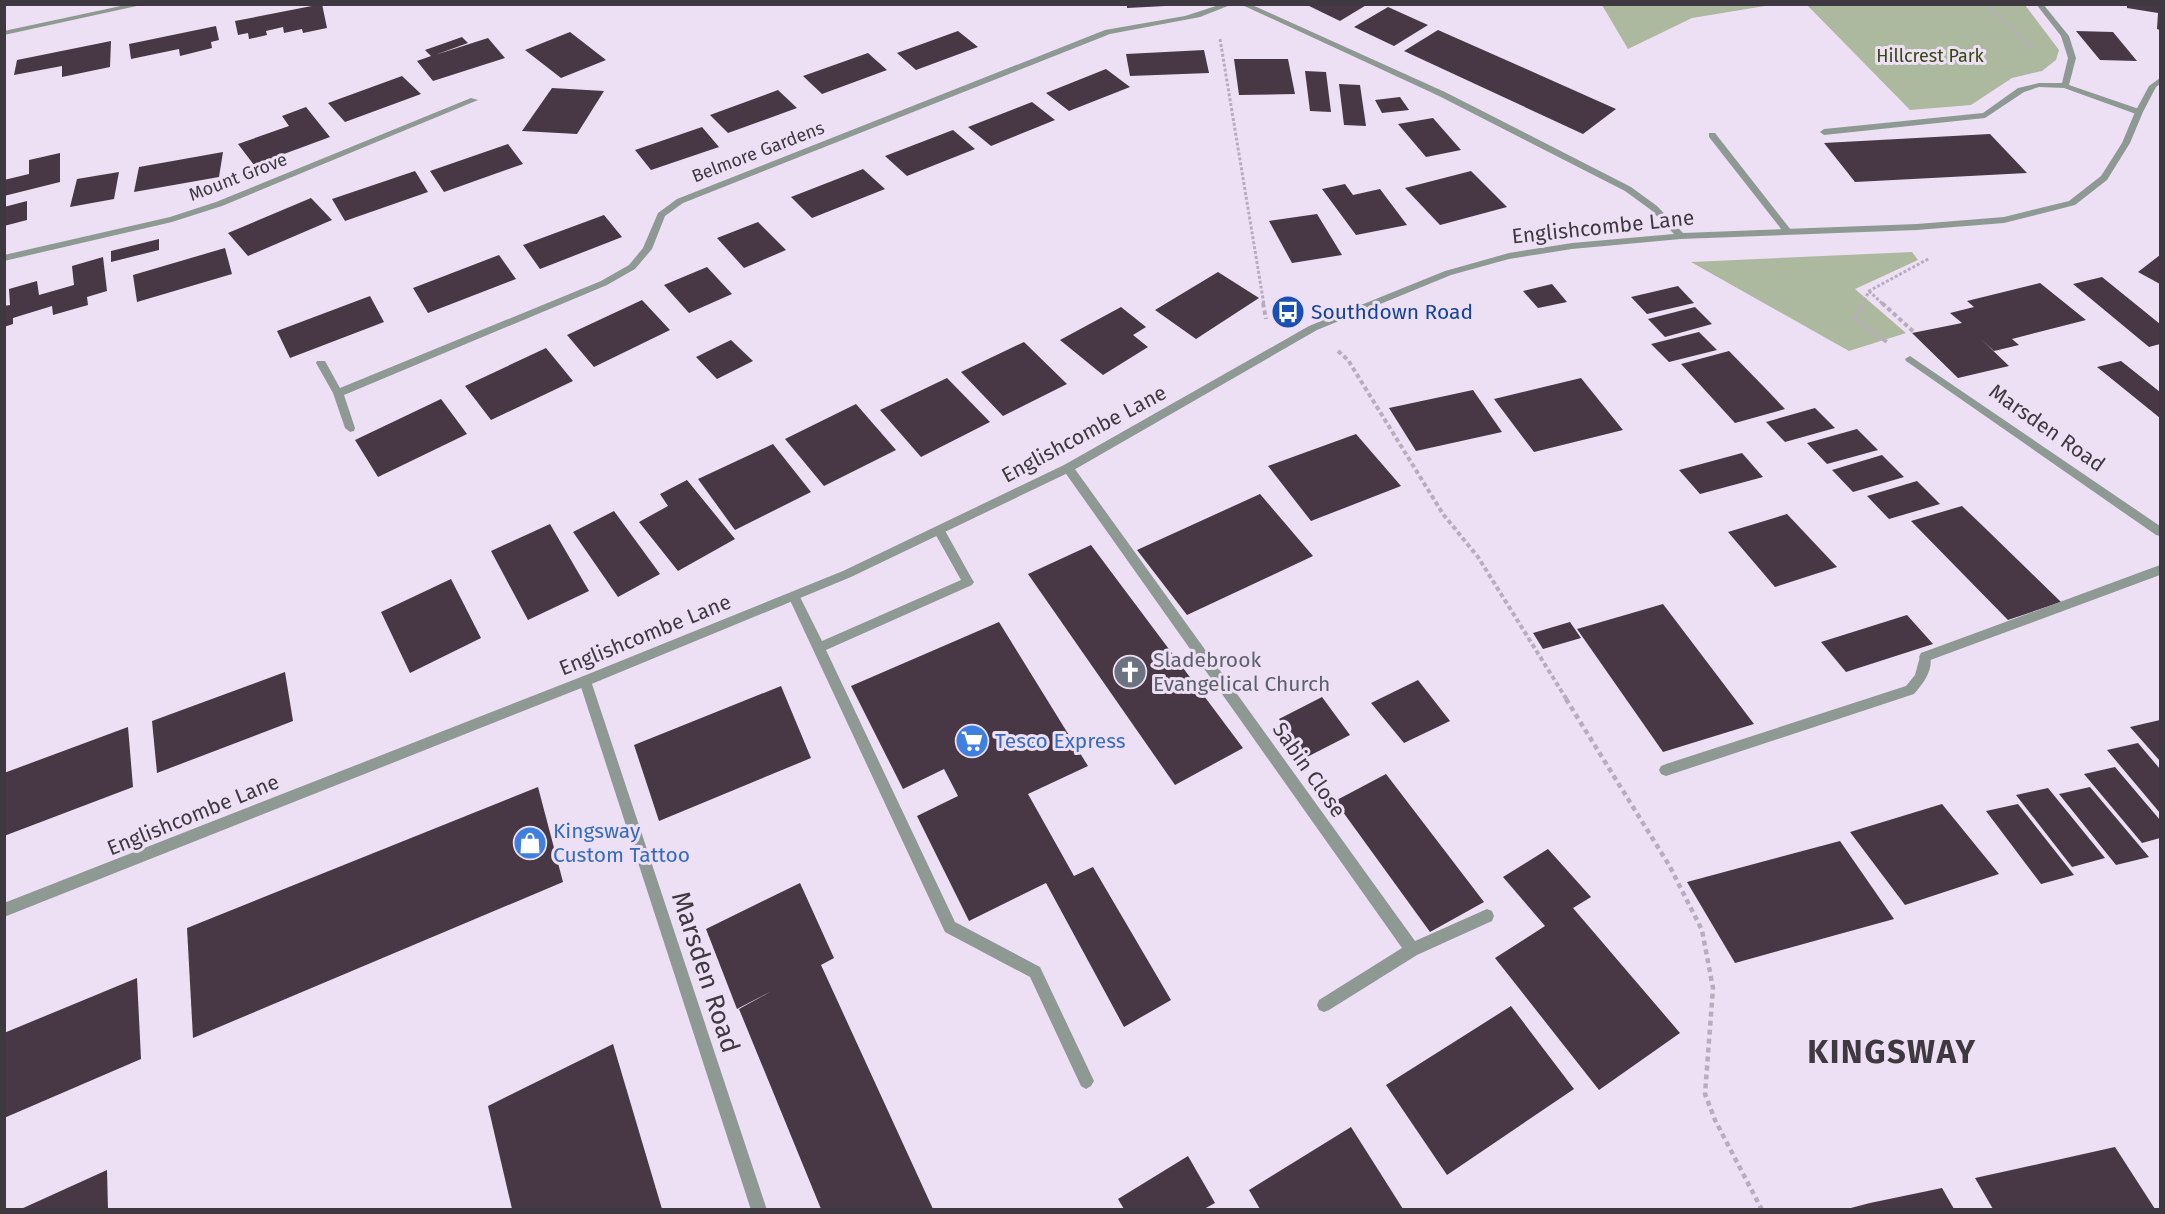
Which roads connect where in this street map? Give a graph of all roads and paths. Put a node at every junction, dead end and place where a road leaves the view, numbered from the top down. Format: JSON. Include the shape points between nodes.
{"nodes":[{"id":1,"x":143,"y":4,"type":"edge"},
{"id":2,"x":1230,"y":4,"type":"edge"},
{"id":3,"x":1243,"y":4,"type":"edge"},
{"id":4,"x":1986,"y":4,"type":"edge"},
{"id":5,"x":2039,"y":4,"type":"edge"},
{"id":6,"x":1216,"y":11,"type":"junction"},
{"id":7,"x":4,"y":33,"type":"edge"},
{"id":8,"x":2160,"y":80,"type":"edge"},
{"id":9,"x":2065,"y":86,"type":"junction"},
{"id":10,"x":474,"y":100,"type":"dead end"},
{"id":11,"x":2139,"y":112,"type":"junction"},
{"id":12,"x":1824,"y":132,"type":"dead end"},
{"id":13,"x":1712,"y":135,"type":"dead end"},
{"id":14,"x":1788,"y":232,"type":"junction"},
{"id":15,"x":1682,"y":236,"type":"junction"},
{"id":16,"x":4,"y":258,"type":"edge"},
{"id":17,"x":1931,"y":258,"type":"dead end"},
{"id":18,"x":1265,"y":314,"type":"dead end"},
{"id":19,"x":1313,"y":328,"type":"junction"},
{"id":20,"x":1910,"y":359,"type":"joint"},
{"id":21,"x":321,"y":363,"type":"dead end"},
{"id":22,"x":338,"y":393,"type":"junction"},
{"id":23,"x":350,"y":428,"type":"dead end"},
{"id":24,"x":1068,"y":468,"type":"junction"},
{"id":25,"x":939,"y":530,"type":"junction"},
{"id":26,"x":2160,"y":532,"type":"edge"},
{"id":27,"x":2160,"y":570,"type":"edge"},
{"id":28,"x":794,"y":596,"type":"junction"},
{"id":29,"x":819,"y":648,"type":"junction"},
{"id":30,"x":585,"y":681,"type":"junction"},
{"id":31,"x":1666,"y":770,"type":"dead end"},
{"id":32,"x":4,"y":910,"type":"edge"},
{"id":33,"x":1487,"y":916,"type":"dead end"},
{"id":34,"x":1412,"y":950,"type":"junction"},
{"id":35,"x":1324,"y":1005,"type":"dead end"},
{"id":36,"x":1086,"y":1081,"type":"dead end"},
{"id":37,"x":759,"y":1209,"type":"edge"},
{"id":38,"x":1762,"y":1209,"type":"edge"}],
"edges":[{"from":1,"to":7,"type":"street"},
{"from":2,"to":6,"type":"street","name":"Belmore Gardens"},
{"from":3,"to":15,"type":"street","via":[[1442,94],[1628,189]]},
{"from":4,"to":9,"type":"path","via":[[2039,55],[2038,70]]},
{"from":5,"to":9,"type":"street","via":[[2066,36],[2072,58]]},
{"from":6,"to":18,"type":"path"},
{"from":6,"to":22,"type":"street","name":"Belmore Gardens","via":[[1108,32],[680,201],[661,215],[647,249],[632,267],[604,283]]},
{"from":8,"to":11,"type":"street","name":"Englishcombe Lane"},
{"from":9,"to":11,"type":"street"},
{"from":9,"to":12,"type":"street","via":[[2039,85],[2021,90],[1985,115]]},
{"from":10,"to":16,"type":"street","name":"Mount Grove","via":[[219,204],[172,219]]},
{"from":11,"to":14,"type":"street","name":"Englishcombe Lane","via":[[2126,143],[2104,178],[2072,203],[2004,220]]},
{"from":13,"to":14,"type":"street"},
{"from":14,"to":15,"type":"street","name":"Englishcombe Lane"},
{"from":15,"to":19,"type":"street","name":"Englishcombe Lane","via":[[1509,256],[1448,273]]},
{"from":17,"to":20,"type":"path","via":[[1869,291],[1855,320]]},
{"from":19,"to":24,"type":"street","name":"Englishcombe Lane"},
{"from":19,"to":38,"type":"path","via":[[1348,360],[1443,514],[1478,557],[1669,865],[1702,930],[1713,987],[1705,1094],[1714,1120]]},
{"from":20,"to":26,"type":"street","name":"Marsden Road"},
{"from":21,"to":22,"type":"street"},
{"from":22,"to":23,"type":"street"},
{"from":24,"to":25,"type":"street","name":"Englishcombe Lane"},
{"from":24,"to":34,"type":"street","name":"Sabin Close"},
{"from":25,"to":28,"type":"street","name":"Englishcombe Lane"},
{"from":25,"to":29,"type":"street","via":[[968,582]]},
{"from":27,"to":31,"type":"street","via":[[1925,657],[1921,676],[1910,690]]},
{"from":28,"to":29,"type":"street"},
{"from":28,"to":30,"type":"street","name":"Englishcombe Lane"},
{"from":29,"to":36,"type":"street","via":[[950,927],[1035,972]]},
{"from":30,"to":32,"type":"street","name":"Englishcombe Lane"},
{"from":30,"to":37,"type":"street","name":"Marsden Road"},
{"from":33,"to":34,"type":"street"},
{"from":34,"to":35,"type":"street"}]}
